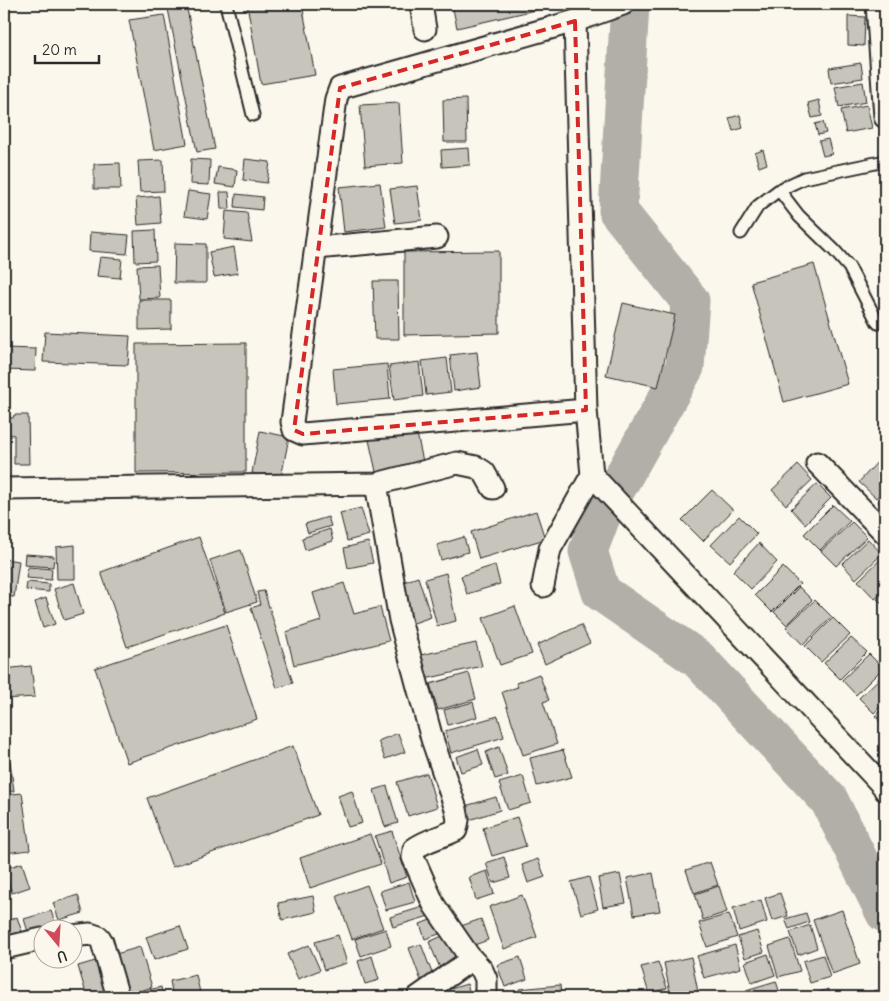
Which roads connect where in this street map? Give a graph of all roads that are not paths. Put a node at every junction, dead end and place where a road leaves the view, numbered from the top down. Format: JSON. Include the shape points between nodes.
{"nodes":[{"id":1,"x":226,"y":4,"type":"edge"},
{"id":2,"x":421,"y":4,"type":"edge"},
{"id":3,"x":620,"y":5,"type":"edge"},
{"id":4,"x":880,"y":12,"type":"edge"},
{"id":5,"x":575,"y":21,"type":"junction"},
{"id":6,"x":425,"y":29,"type":"dead end"},
{"id":7,"x":253,"y":114,"type":"dead end"},
{"id":8,"x":885,"y":118,"type":"edge"},
{"id":9,"x":885,"y":161,"type":"edge"},
{"id":10,"x":778,"y":190,"type":"junction"},
{"id":11,"x":741,"y":233,"type":"dead end"},
{"id":12,"x":437,"y":237,"type":"dead end"},
{"id":13,"x":316,"y":248,"type":"junction"},
{"id":14,"x":878,"y":323,"type":"dead end"},
{"id":15,"x":586,"y":410,"type":"junction"},
{"id":16,"x":817,"y":463,"type":"dead end"},
{"id":17,"x":596,"y":480,"type":"junction"},
{"id":18,"x":376,"y":484,"type":"junction"},
{"id":19,"x":494,"y":488,"type":"dead end"},
{"id":20,"x":4,"y":489,"type":"edge"},
{"id":21,"x":885,"y":533,"type":"edge"},
{"id":22,"x":543,"y":586,"type":"dead end"},
{"id":23,"x":885,"y":787,"type":"edge"},
{"id":24,"x":82,"y":935,"type":"edge"},
{"id":25,"x":32,"y":941,"type":"edge"},
{"id":26,"x":4,"y":948,"type":"edge"},
{"id":27,"x":472,"y":959,"type":"junction"},
{"id":28,"x":118,"y":997,"type":"edge"},
{"id":29,"x":418,"y":997,"type":"edge"},
{"id":30,"x":486,"y":997,"type":"edge"}],
"edges":[{"from":1,"to":7,"type":"lane"},
{"from":2,"to":6,"type":"street"},
{"from":3,"to":5,"type":"street"},
{"from":4,"to":8,"type":"street"},
{"from":5,"to":13,"type":"street","via":[[340,88]]},
{"from":5,"to":15,"type":"street"},
{"from":9,"to":10,"type":"lane","via":[[804,178]]},
{"from":10,"to":11,"type":"lane","via":[[758,206]]},
{"from":10,"to":14,"type":"lane","via":[[850,267]]},
{"from":12,"to":13,"type":"street"},
{"from":13,"to":15,"type":"street","via":[[292,422],[294,430],[304,434]]},
{"from":15,"to":17,"type":"street"},
{"from":16,"to":21,"type":"street"},
{"from":17,"to":22,"type":"street","via":[[550,549]]},
{"from":17,"to":23,"type":"street"},
{"from":18,"to":19,"type":"street","via":[[457,463],[484,472]]},
{"from":18,"to":20,"type":"street"},
{"from":18,"to":27,"type":"street","via":[[400,620],[458,820],[456,830],[421,844],[414,849],[413,857],[434,905]]},
{"from":24,"to":28,"type":"street","via":[[95,935],[102,942]]},
{"from":25,"to":26,"type":"street"},
{"from":27,"to":29,"type":"street"},
{"from":27,"to":30,"type":"street","via":[[486,979]]}]}
